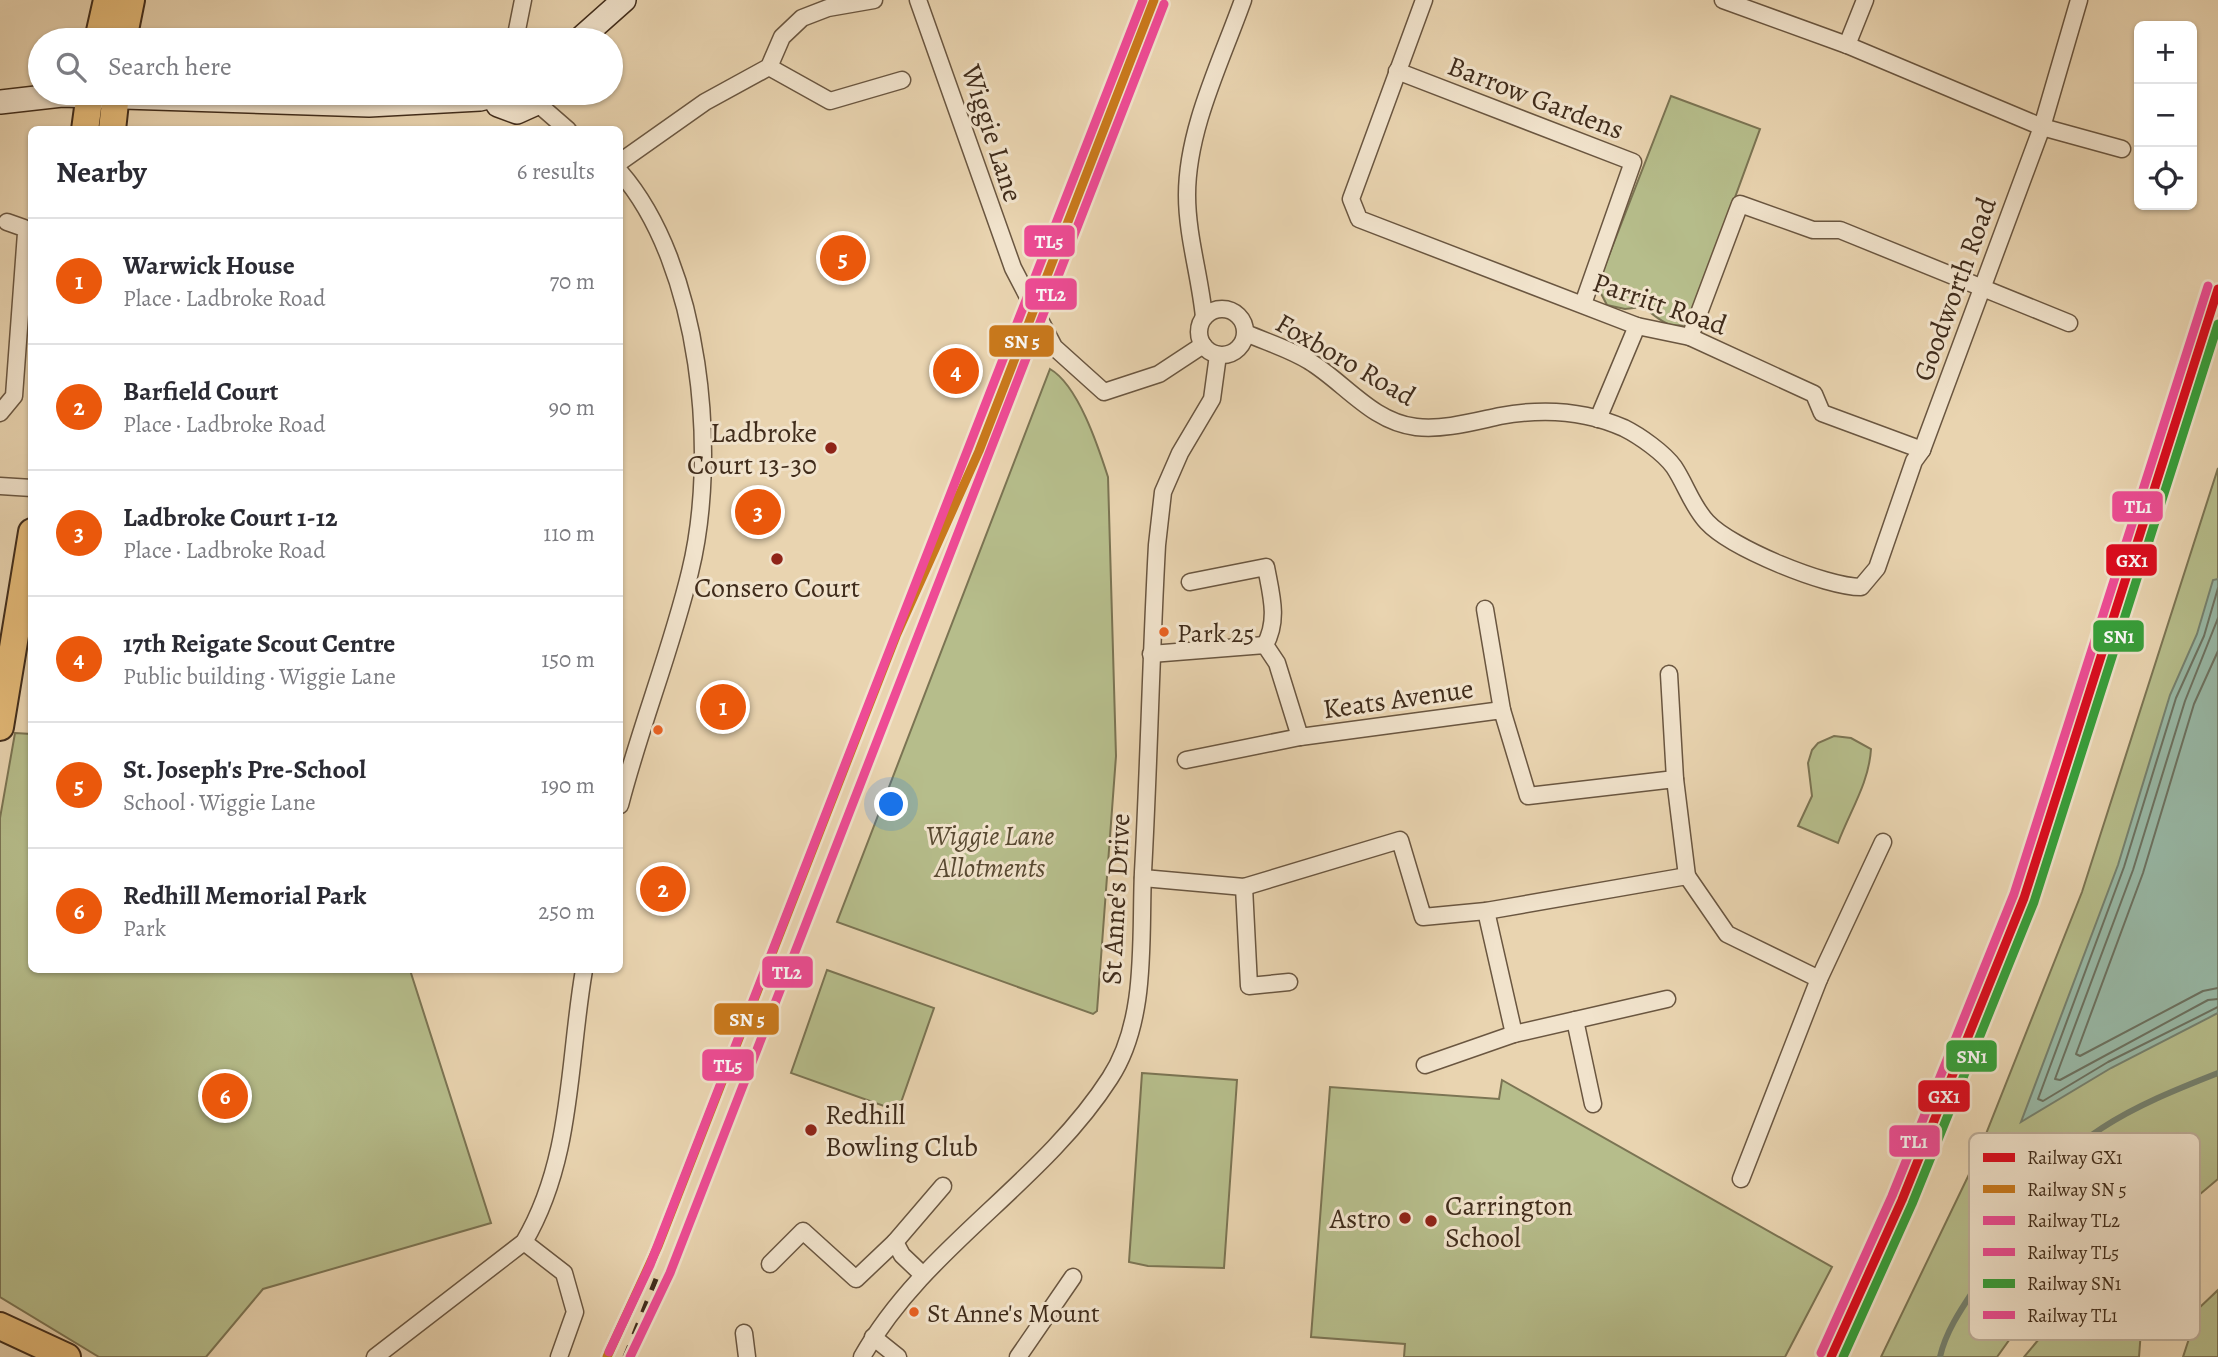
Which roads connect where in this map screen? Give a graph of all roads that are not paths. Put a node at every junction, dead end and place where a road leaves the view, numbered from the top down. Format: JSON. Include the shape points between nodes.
{"nodes":[{"id":1,"x":107,"y":0,"type":"edge"},
{"id":2,"x":131,"y":0,"type":"edge"},
{"id":3,"x":523,"y":0,"type":"edge"},
{"id":4,"x":624,"y":0,"type":"edge"},
{"id":5,"x":874,"y":0,"type":"edge"},
{"id":6,"x":918,"y":0,"type":"edge"},
{"id":7,"x":1243,"y":0,"type":"edge"},
{"id":8,"x":1424,"y":0,"type":"edge"},
{"id":9,"x":1723,"y":0,"type":"edge"},
{"id":10,"x":1865,"y":0,"type":"edge"},
{"id":11,"x":2079,"y":0,"type":"edge"},
{"id":12,"x":101,"y":28,"type":"edge"},
{"id":13,"x":125,"y":28,"type":"edge"},
{"id":14,"x":517,"y":28,"type":"edge"},
{"id":15,"x":592,"y":28,"type":"edge"},
{"id":16,"x":1847,"y":45,"type":"junction"},
{"id":17,"x":769,"y":67,"type":"junction"},
{"id":18,"x":1397,"y":71,"type":"junction"},
{"id":19,"x":902,"y":80,"type":"dead end"},
{"id":20,"x":28,"y":99,"type":"edge"},
{"id":21,"x":0,"y":103,"type":"edge"},
{"id":22,"x":88,"y":105,"type":"edge"},
{"id":23,"x":115,"y":105,"type":"edge"},
{"id":24,"x":502,"y":105,"type":"edge"},
{"id":25,"x":528,"y":105,"type":"edge"},
{"id":26,"x":545,"y":105,"type":"edge"},
{"id":27,"x":85,"y":126,"type":"edge"},
{"id":28,"x":112,"y":126,"type":"edge"},
{"id":29,"x":564,"y":126,"type":"edge"},
{"id":30,"x":2042,"y":127,"type":"junction"},
{"id":31,"x":2122,"y":149,"type":"dead end"},
{"id":32,"x":623,"y":160,"type":"edge"},
{"id":33,"x":623,"y":176,"type":"edge"},
{"id":34,"x":7,"y":222,"type":"dead end"},
{"id":35,"x":1982,"y":289,"type":"junction"},
{"id":36,"x":1583,"y":304,"type":"junction"},
{"id":37,"x":1204,"y":317,"type":"junction"},
{"id":38,"x":2069,"y":323,"type":"dead end"},
{"id":39,"x":1637,"y":326,"type":"junction"},
{"id":40,"x":1246,"y":332,"type":"junction"},
{"id":41,"x":1690,"y":337,"type":"junction"},
{"id":42,"x":1203,"y":345,"type":"junction"},
{"id":43,"x":1218,"y":355,"type":"junction"},
{"id":44,"x":0,"y":413,"type":"edge"},
{"id":45,"x":1598,"y":419,"type":"junction"},
{"id":46,"x":1922,"y":450,"type":"junction"},
{"id":47,"x":0,"y":486,"type":"edge"},
{"id":48,"x":28,"y":488,"type":"edge"},
{"id":49,"x":1190,"y":582,"type":"dead end"},
{"id":50,"x":28,"y":587,"type":"edge"},
{"id":51,"x":1861,"y":587,"type":"joint"},
{"id":52,"x":1485,"y":609,"type":"dead end"},
{"id":53,"x":26,"y":614,"type":"edge"},
{"id":54,"x":1265,"y":645,"type":"junction"},
{"id":55,"x":1151,"y":654,"type":"junction"},
{"id":56,"x":1669,"y":674,"type":"dead end"},
{"id":57,"x":1502,"y":710,"type":"junction"},
{"id":58,"x":0,"y":727,"type":"edge"},
{"id":59,"x":1300,"y":737,"type":"junction"},
{"id":60,"x":1186,"y":760,"type":"dead end"},
{"id":61,"x":1675,"y":779,"type":"junction"},
{"id":62,"x":623,"y":795,"type":"edge"},
{"id":63,"x":1883,"y":842,"type":"dead end"},
{"id":64,"x":1688,"y":876,"type":"junction"},
{"id":65,"x":1143,"y":878,"type":"junction"},
{"id":66,"x":1244,"y":887,"type":"junction"},
{"id":67,"x":1486,"y":911,"type":"junction"},
{"id":68,"x":584,"y":973,"type":"edge"},
{"id":69,"x":1819,"y":979,"type":"junction"},
{"id":70,"x":1289,"y":982,"type":"dead end"},
{"id":71,"x":1667,"y":999,"type":"dead end"},
{"id":72,"x":1575,"y":1020,"type":"junction"},
{"id":73,"x":1514,"y":1034,"type":"junction"},
{"id":74,"x":1425,"y":1065,"type":"dead end"},
{"id":75,"x":1593,"y":1104,"type":"dead end"},
{"id":76,"x":1741,"y":1179,"type":"dead end"},
{"id":77,"x":943,"y":1186,"type":"dead end"},
{"id":78,"x":524,"y":1242,"type":"junction"},
{"id":79,"x":895,"y":1242,"type":"junction"},
{"id":80,"x":770,"y":1264,"type":"dead end"},
{"id":81,"x":923,"y":1275,"type":"junction"},
{"id":82,"x":1073,"y":1277,"type":"dead end"},
{"id":83,"x":0,"y":1326,"type":"edge"},
{"id":84,"x":744,"y":1333,"type":"dead end"},
{"id":85,"x":873,"y":1337,"type":"junction"},
{"id":86,"x":0,"y":1345,"type":"edge"},
{"id":87,"x":27,"y":1357,"type":"edge"},
{"id":88,"x":67,"y":1357,"type":"edge"},
{"id":89,"x":375,"y":1357,"type":"edge"},
{"id":90,"x":559,"y":1357,"type":"edge"},
{"id":91,"x":747,"y":1357,"type":"edge"},
{"id":92,"x":862,"y":1357,"type":"edge"},
{"id":93,"x":898,"y":1357,"type":"edge"},
{"id":94,"x":1018,"y":1357,"type":"edge"}],
"edges":[{"from":1,"to":12,"type":"main road"},
{"from":2,"to":13,"type":"main road"},
{"from":3,"to":14,"type":"street"},
{"from":4,"to":15,"type":"street"},
{"from":5,"to":17,"type":"street","via":[[802,18],[782,37]]},
{"from":6,"to":42,"type":"street","name":"Wiggie Lane","via":[[1013,268],[1054,346],[1104,393],[1150,378]]},
{"from":7,"to":37,"type":"street","via":[[1196,135],[1187,176],[1191,244]]},
{"from":8,"to":18,"type":"street"},
{"from":9,"to":16,"type":"street"},
{"from":10,"to":16,"type":"street"},
{"from":11,"to":30,"type":"street","name":"Goodworth Road"},
{"from":16,"to":30,"type":"street"},
{"from":17,"to":19,"type":"street","via":[[830,101]]},
{"from":17,"to":32,"type":"street","via":[[705,102]]},
{"from":18,"to":36,"type":"street","name":"Parritt Road","via":[[1351,199],[1355,212],[1366,224]]},
{"from":18,"to":36,"type":"street","name":"Barrow Gardens","via":[[1633,162]]},
{"from":20,"to":21,"type":"street"},
{"from":22,"to":27,"type":"main road"},
{"from":23,"to":28,"type":"main road"},
{"from":24,"to":25,"type":"street","via":[[517,112]]},
{"from":26,"to":29,"type":"street"},
{"from":30,"to":31,"type":"street"},
{"from":30,"to":35,"type":"street","name":"Goodworth Road"},
{"from":33,"to":62,"type":"street","via":[[659,235],[680,296],[698,388],[702,473],[691,572]]},
{"from":34,"to":44,"type":"street","via":[[26,233],[14,396]]},
{"from":35,"to":38,"type":"street"},
{"from":35,"to":41,"type":"street","via":[[1840,230],[1813,230],[1741,204]]},
{"from":35,"to":46,"type":"street","name":"Goodworth Road"},
{"from":36,"to":39,"type":"street","name":"Parritt Road"},
{"from":37,"to":40,"type":"street","via":[[1217,309],[1235,312]]},
{"from":37,"to":42,"type":"street","via":[[1199,327]]},
{"from":39,"to":41,"type":"street","name":"Parritt Road"},
{"from":39,"to":45,"type":"street"},
{"from":40,"to":43,"type":"street","via":[[1235,352]]},
{"from":40,"to":45,"type":"street","name":"Foxboro Road","via":[[1310,361],[1349,394],[1386,417],[1414,427],[1446,427],[1559,410]]},
{"from":41,"to":46,"type":"street","name":"Parritt Road","via":[[1814,394],[1822,414]]},
{"from":42,"to":43,"type":"street"},
{"from":43,"to":55,"type":"street","name":"St Anne's Drive","via":[[1212,399],[1163,492]]},
{"from":45,"to":51,"type":"street","name":"Foxboro Road","via":[[1626,429],[1673,465],[1707,522],[1730,539],[1809,576]]},
{"from":46,"to":51,"type":"street","name":"Goodworth Road","via":[[1914,461],[1877,568]]},
{"from":47,"to":48,"type":"street"},
{"from":49,"to":54,"type":"street","via":[[1266,567],[1273,631]]},
{"from":50,"to":53,"type":"main road"},
{"from":52,"to":57,"type":"street","name":"Keats Avenue"},
{"from":53,"to":58,"type":"main road"},
{"from":54,"to":55,"type":"street"},
{"from":54,"to":59,"type":"street","name":"Keats Avenue","via":[[1277,663]]},
{"from":55,"to":65,"type":"street","name":"St Anne's Drive"},
{"from":56,"to":61,"type":"street"},
{"from":57,"to":59,"type":"street","name":"Keats Avenue"},
{"from":57,"to":61,"type":"street","name":"Keats Avenue","via":[[1528,796]]},
{"from":59,"to":60,"type":"street","name":"Keats Avenue"},
{"from":61,"to":64,"type":"street"},
{"from":63,"to":69,"type":"street"},
{"from":64,"to":67,"type":"street"},
{"from":64,"to":69,"type":"street","via":[[1727,934]]},
{"from":65,"to":66,"type":"street"},
{"from":65,"to":81,"type":"street","name":"St Anne's Drive","via":[[1133,1027],[1112,1076],[1042,1161]]},
{"from":66,"to":67,"type":"street","via":[[1399,840],[1423,917]]},
{"from":66,"to":70,"type":"street","via":[[1249,986]]},
{"from":67,"to":73,"type":"street"},
{"from":68,"to":78,"type":"street","via":[[553,1182]]},
{"from":69,"to":76,"type":"street"},
{"from":71,"to":72,"type":"street"},
{"from":72,"to":73,"type":"street"},
{"from":72,"to":75,"type":"street"},
{"from":73,"to":74,"type":"street"},
{"from":77,"to":79,"type":"street"},
{"from":78,"to":89,"type":"street"},
{"from":78,"to":90,"type":"street","via":[[564,1273],[575,1312]]},
{"from":79,"to":80,"type":"street","via":[[856,1279],[803,1231]]},
{"from":79,"to":81,"type":"street"},
{"from":81,"to":85,"type":"street","name":"St Anne's Drive"},
{"from":82,"to":94,"type":"street"},
{"from":83,"to":88,"type":"main road"},
{"from":84,"to":91,"type":"street"},
{"from":85,"to":92,"type":"street","name":"St Anne's Drive"},
{"from":85,"to":93,"type":"street"},
{"from":86,"to":87,"type":"main road"}]}
